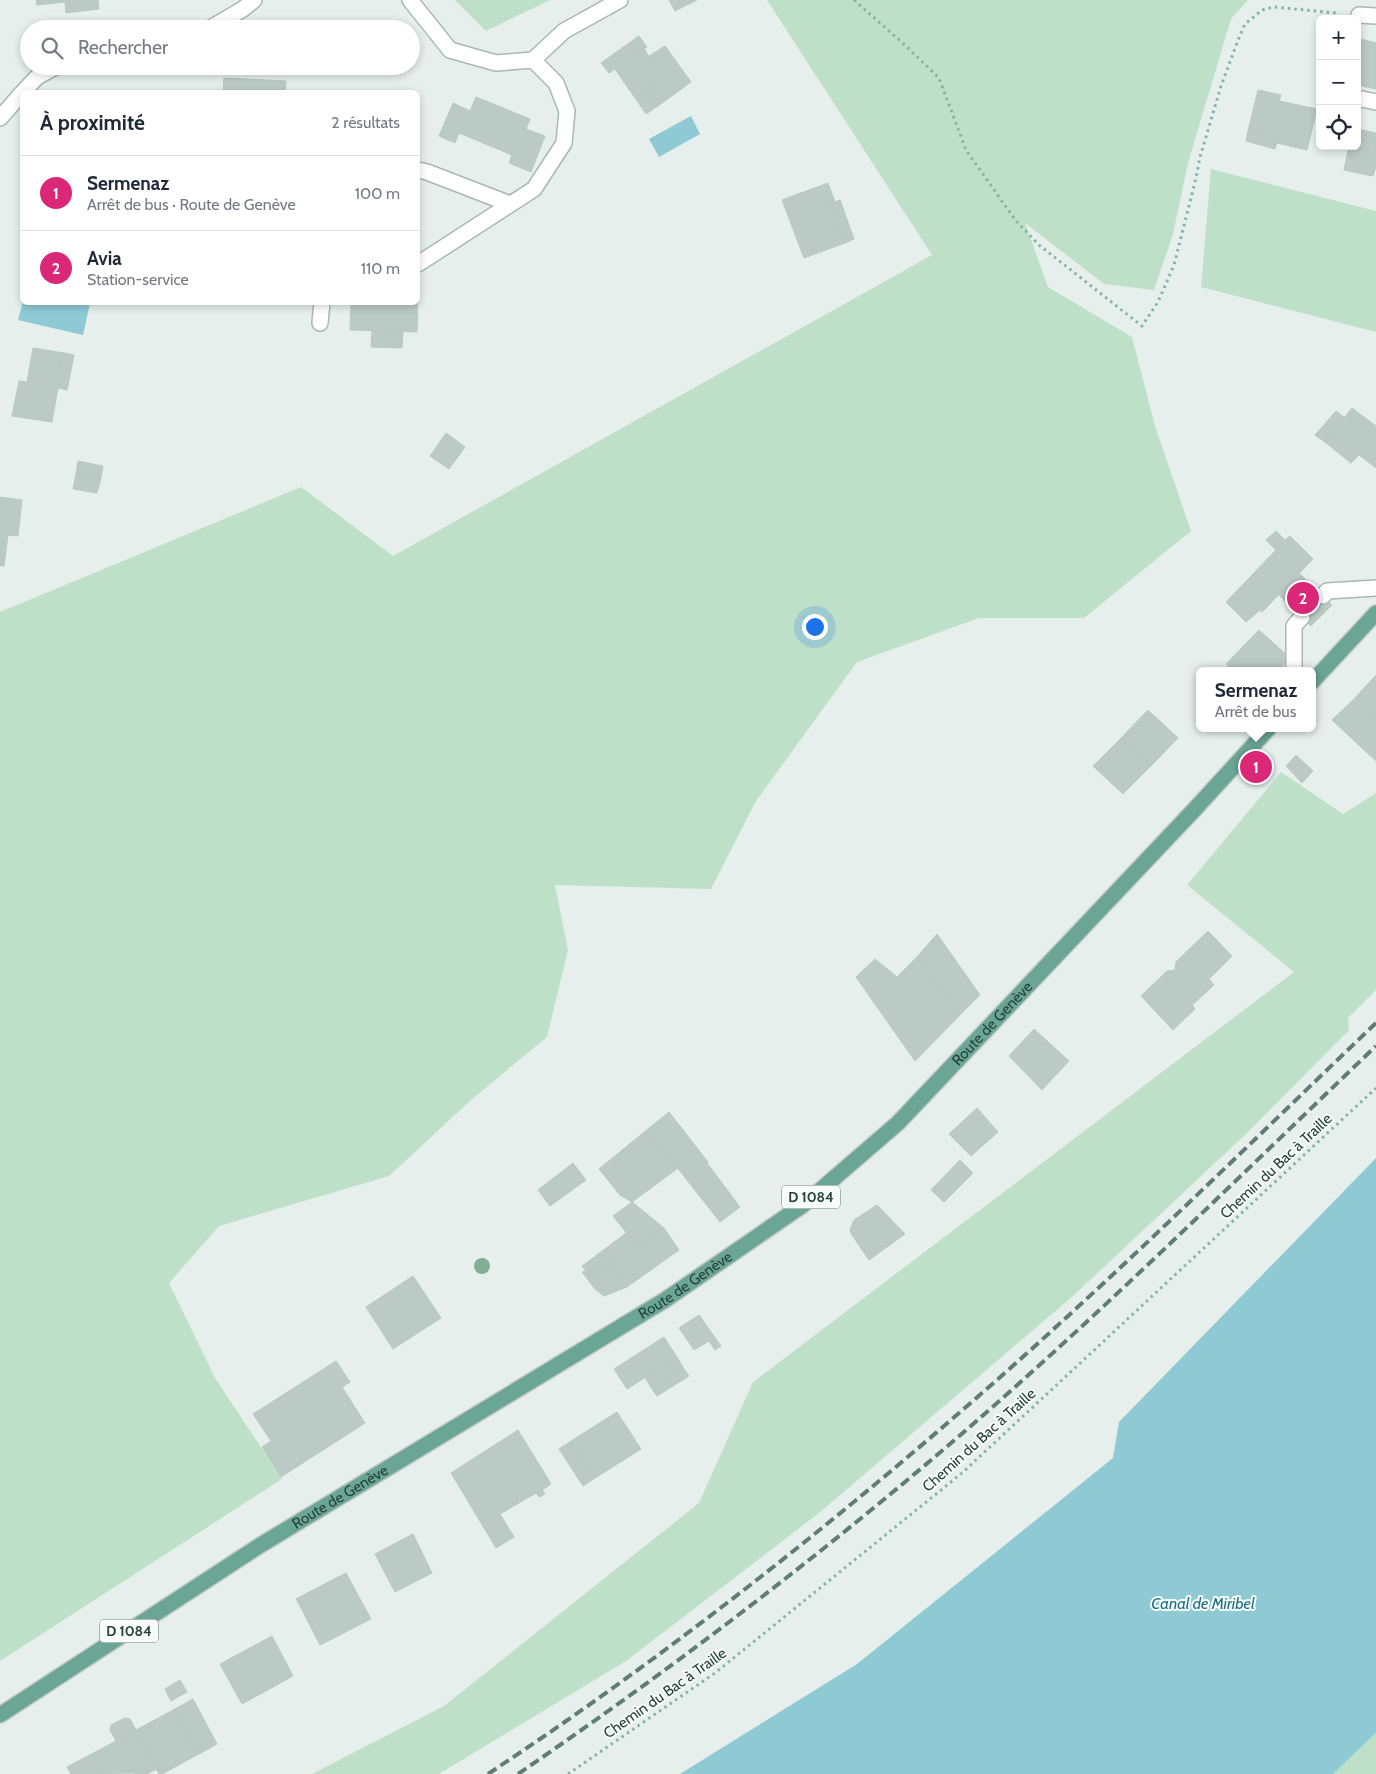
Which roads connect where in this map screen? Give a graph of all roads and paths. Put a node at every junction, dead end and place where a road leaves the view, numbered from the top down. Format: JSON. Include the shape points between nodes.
{"nodes":[{"id":1,"x":254,"y":0,"type":"edge"},
{"id":2,"x":410,"y":0,"type":"edge"},
{"id":3,"x":620,"y":0,"type":"edge"},
{"id":4,"x":854,"y":0,"type":"edge"},
{"id":5,"x":1359,"y":15,"type":"edge"},
{"id":6,"x":1361,"y":15,"type":"edge"},
{"id":7,"x":1376,"y":16,"type":"edge"},
{"id":8,"x":225,"y":20,"type":"edge"},
{"id":9,"x":533,"y":60,"type":"junction"},
{"id":10,"x":41,"y":75,"type":"edge"},
{"id":11,"x":26,"y":90,"type":"edge"},
{"id":12,"x":20,"y":96,"type":"edge"},
{"id":13,"x":1361,"y":99,"type":"edge"},
{"id":14,"x":1376,"y":102,"type":"edge"},
{"id":15,"x":0,"y":118,"type":"edge"},
{"id":16,"x":420,"y":170,"type":"edge"},
{"id":17,"x":510,"y":204,"type":"junction"},
{"id":18,"x":420,"y":263,"type":"edge"},
{"id":19,"x":322,"y":305,"type":"edge"},
{"id":20,"x":320,"y":323,"type":"dead end"},
{"id":21,"x":1376,"y":588,"type":"edge"},
{"id":22,"x":1322,"y":596,"type":"dead end"},
{"id":23,"x":1376,"y":613,"type":"edge"},
{"id":24,"x":1302,"y":617,"type":"dead end"},
{"id":25,"x":1294,"y":667,"type":"edge"},
{"id":26,"x":1316,"y":678,"type":"edge"},
{"id":27,"x":1265,"y":732,"type":"edge"},
{"id":28,"x":1376,"y":1088,"type":"edge"},
{"id":29,"x":0,"y":1715,"type":"edge"},
{"id":30,"x":568,"y":1774,"type":"edge"}],
"edges":[{"from":1,"to":8,"type":"street"},
{"from":2,"to":9,"type":"street","via":[[450,50],[496,63]]},
{"from":3,"to":9,"type":"street","via":[[564,30]]},
{"from":4,"to":5,"type":"path","via":[[939,78],[966,150],[1016,221],[1039,245],[1142,326],[1158,302],[1174,265],[1218,95],[1245,24],[1260,12],[1274,7]]},
{"from":6,"to":7,"type":"street"},
{"from":9,"to":17,"type":"street","via":[[556,83],[567,111],[564,143],[534,189]]},
{"from":10,"to":11,"type":"street"},
{"from":12,"to":15,"type":"street"},
{"from":13,"to":14,"type":"street"},
{"from":16,"to":17,"type":"street"},
{"from":17,"to":18,"type":"street"},
{"from":19,"to":20,"type":"street"},
{"from":21,"to":22,"type":"street","via":[[1327,591]]},
{"from":23,"to":26,"type":"main road"},
{"from":24,"to":25,"type":"street","via":[[1294,626]]},
{"from":27,"to":29,"type":"main road","name":"Route de Genève","number":"D 1084","via":[[898,1123],[803,1205],[665,1300],[259,1546]]},
{"from":28,"to":30,"type":"path","name":"Chemin du Bac à Traille","via":[[962,1473],[715,1673]]}]}
